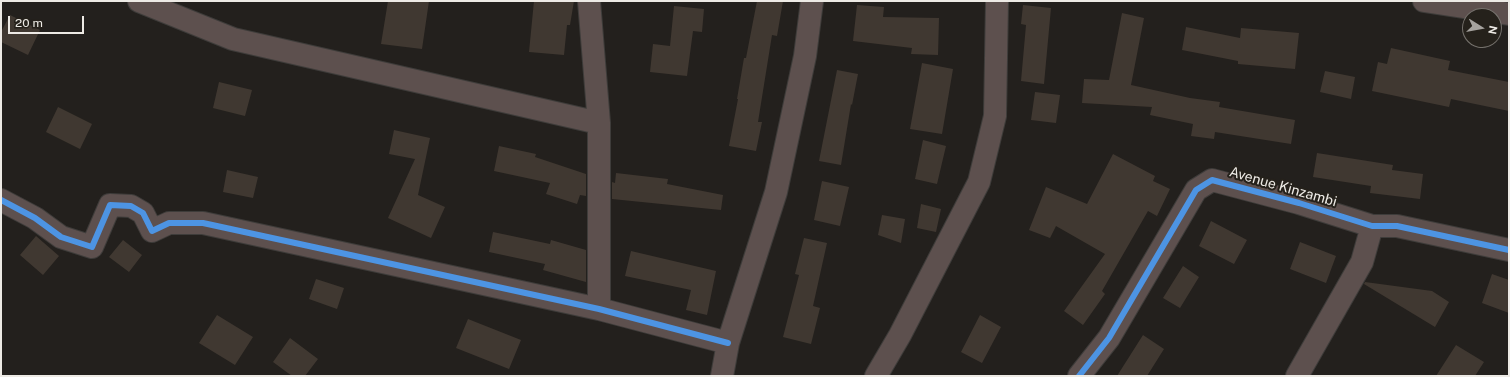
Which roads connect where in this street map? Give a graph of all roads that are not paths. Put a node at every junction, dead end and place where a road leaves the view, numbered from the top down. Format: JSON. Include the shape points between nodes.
{"nodes":[{"id":1,"x":139,"y":1,"type":"edge"},
{"id":2,"x":589,"y":1,"type":"edge"},
{"id":3,"x":812,"y":1,"type":"edge"},
{"id":4,"x":997,"y":1,"type":"edge"},
{"id":5,"x":1424,"y":1,"type":"edge"},
{"id":6,"x":1509,"y":14,"type":"edge"},
{"id":7,"x":599,"y":123,"type":"junction"},
{"id":8,"x":1,"y":200,"type":"edge"},
{"id":9,"x":1372,"y":226,"type":"junction"},
{"id":10,"x":1509,"y":250,"type":"edge"},
{"id":11,"x":599,"y":309,"type":"junction"},
{"id":12,"x":728,"y":343,"type":"junction"},
{"id":13,"x":722,"y":376,"type":"edge"},
{"id":14,"x":876,"y":376,"type":"edge"},
{"id":15,"x":1080,"y":376,"type":"edge"},
{"id":16,"x":1297,"y":376,"type":"edge"}],
"edges":[{"from":1,"to":7,"type":"street","via":[[233,39]]},
{"from":2,"to":7,"type":"street"},
{"from":3,"to":12,"type":"street","via":[[805,56],[776,192]]},
{"from":4,"to":14,"type":"street","via":[[995,116],[979,182]]},
{"from":5,"to":6,"type":"street"},
{"from":7,"to":11,"type":"street"},
{"from":8,"to":11,"type":"street","via":[[35,218],[61,237],[92,248],[110,205],[130,206],[143,214],[152,231],[168,223],[203,223]]},
{"from":9,"to":10,"type":"street","name":"Avenue Kinzambi","via":[[1397,226]]},
{"from":9,"to":15,"type":"street","name":"Avenue Kinzambi","via":[[1212,180],[1196,190],[1109,338]]},
{"from":9,"to":16,"type":"street","via":[[1362,262]]},
{"from":11,"to":12,"type":"street"},
{"from":12,"to":13,"type":"street"}]}
